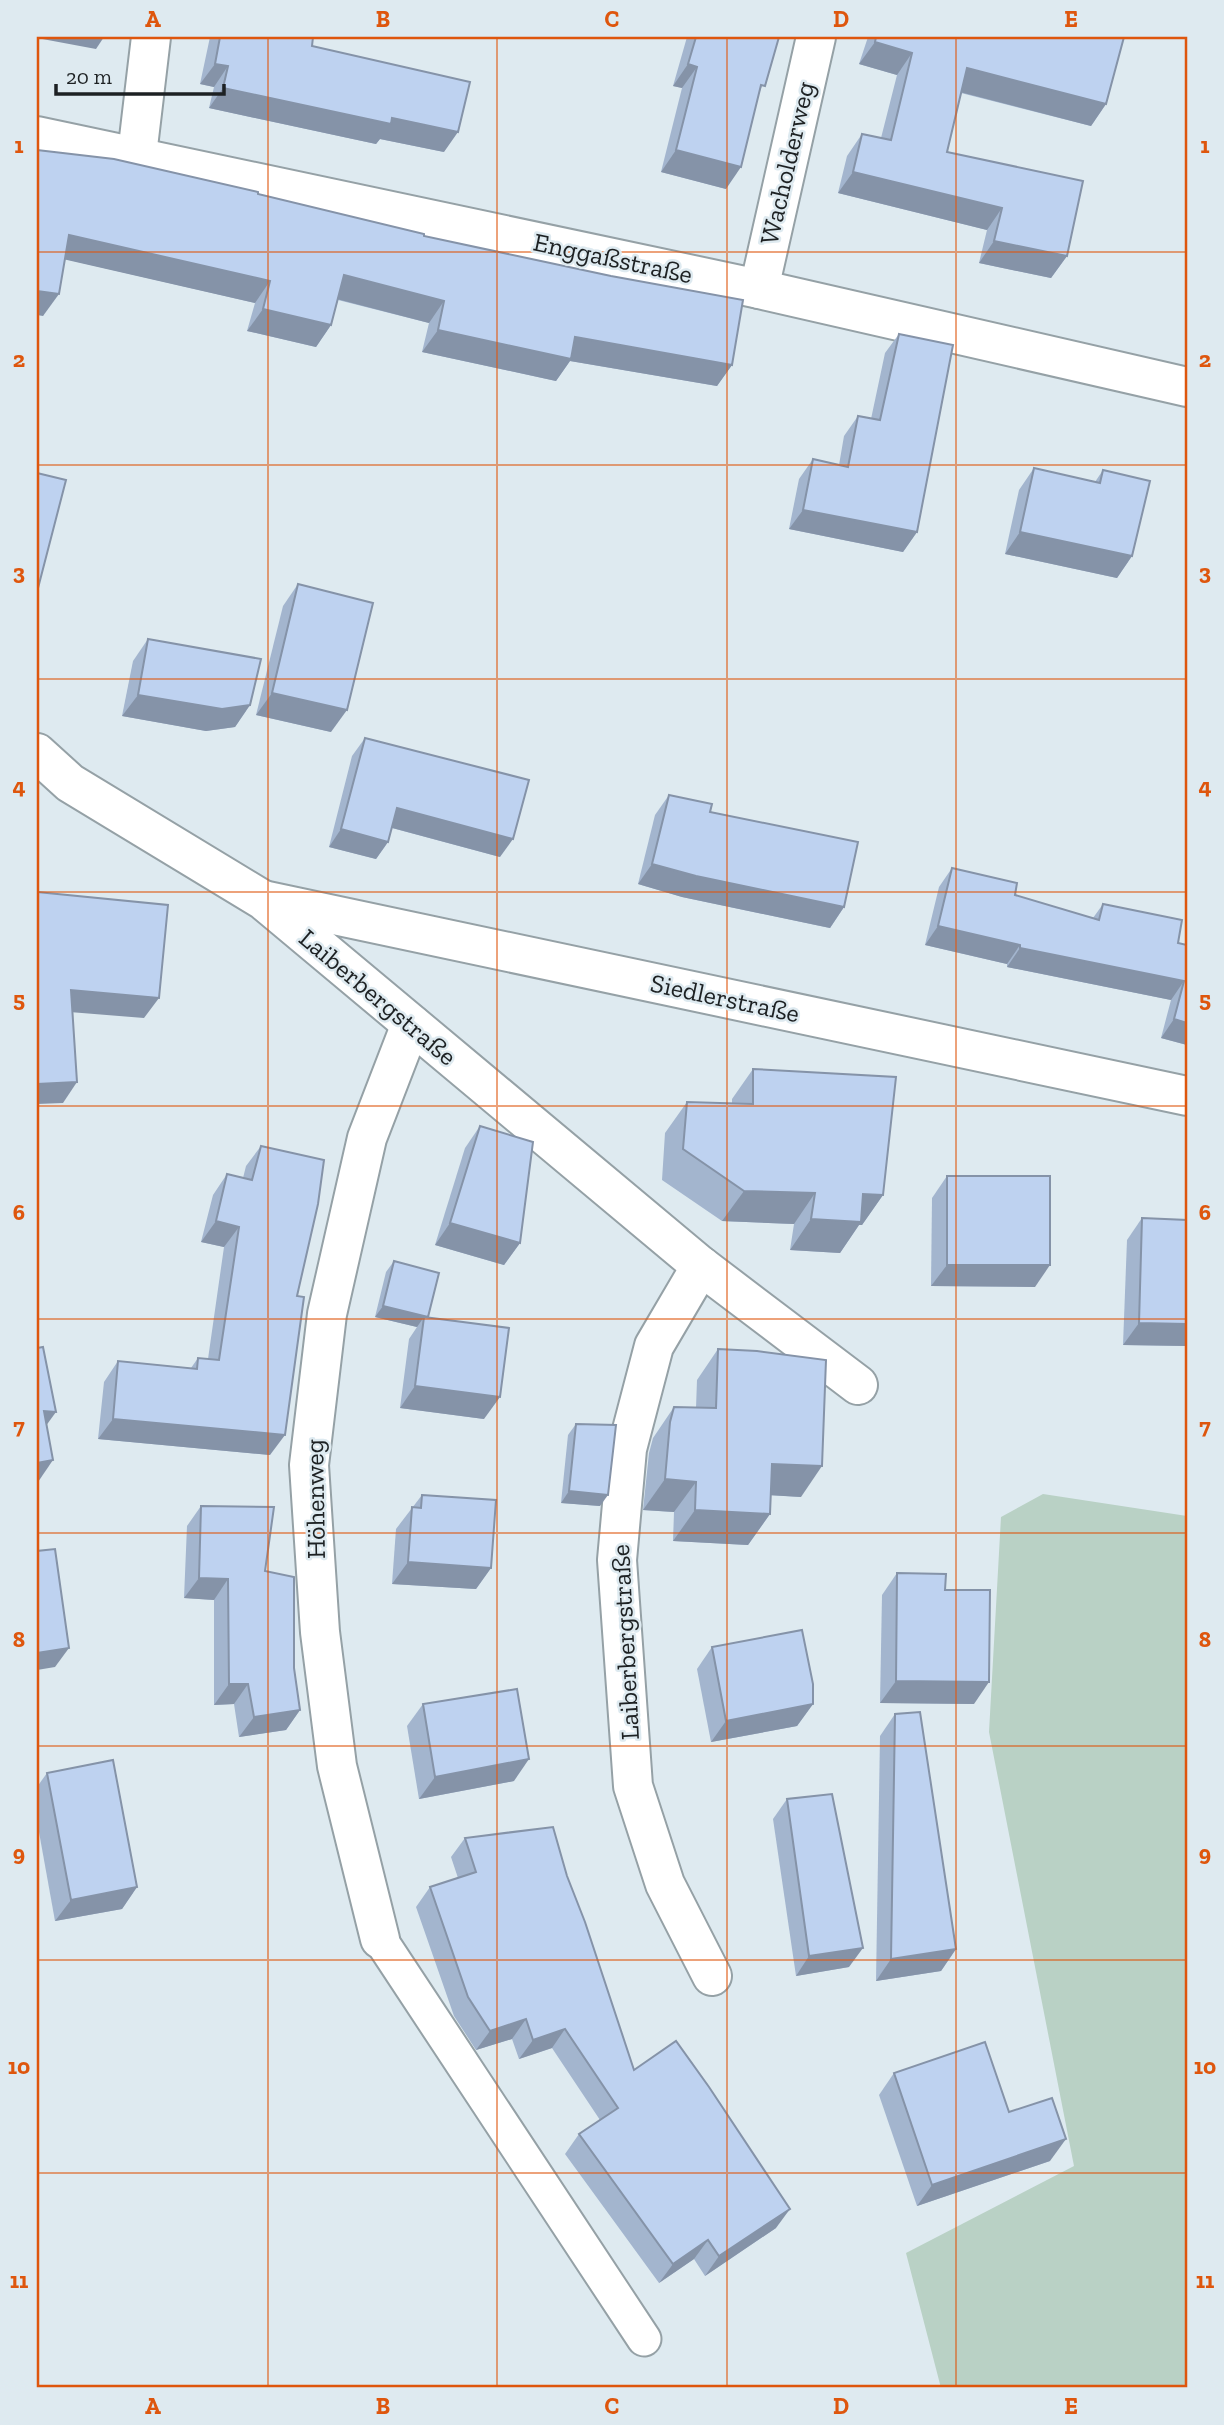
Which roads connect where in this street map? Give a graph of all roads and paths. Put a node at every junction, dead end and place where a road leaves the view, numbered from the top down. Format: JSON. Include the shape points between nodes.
{"nodes":[{"id":1,"x":151,"y":37,"type":"edge"},
{"id":2,"x":816,"y":37,"type":"edge"},
{"id":3,"x":37,"y":136,"type":"edge"},
{"id":4,"x":137,"y":155,"type":"junction"},
{"id":5,"x":759,"y":289,"type":"junction"},
{"id":6,"x":1187,"y":387,"type":"edge"},
{"id":7,"x":37,"y":753,"type":"edge"},
{"id":8,"x":263,"y":900,"type":"junction"},
{"id":9,"x":411,"y":1024,"type":"junction"},
{"id":10,"x":1187,"y":1096,"type":"edge"},
{"id":11,"x":701,"y":1266,"type":"junction"},
{"id":12,"x":858,"y":1385,"type":"dead end"},
{"id":13,"x":380,"y":1939,"type":"joint"},
{"id":14,"x":712,"y":1976,"type":"dead end"},
{"id":15,"x":644,"y":2339,"type":"dead end"}],
"edges":[{"from":1,"to":4,"type":"street"},
{"from":2,"to":5,"type":"street","name":"Wacholderweg"},
{"from":3,"to":4,"type":"street","name":"Enggaßstraße"},
{"from":4,"to":5,"type":"street","name":"Enggaßstraße"},
{"from":5,"to":6,"type":"street","name":"Enggaßstraße"},
{"from":7,"to":8,"type":"street","name":"Laiberbergstraße","via":[[70,783]]},
{"from":8,"to":9,"type":"street","name":"Laiberbergstraße"},
{"from":8,"to":10,"type":"street","name":"Siedlerstraße"},
{"from":9,"to":11,"type":"street","name":"Laiberbergstraße"},
{"from":9,"to":13,"type":"street","name":"Höhenweg","via":[[363,1152],[327,1314],[309,1465],[320,1632],[337,1766]]},
{"from":11,"to":12,"type":"street","name":"Laiberbergstraße"},
{"from":11,"to":14,"type":"street","name":"Laiberbergstraße","via":[[654,1346],[627,1449],[617,1560],[633,1786],[664,1884]]},
{"from":13,"to":15,"type":"lane"}]}
